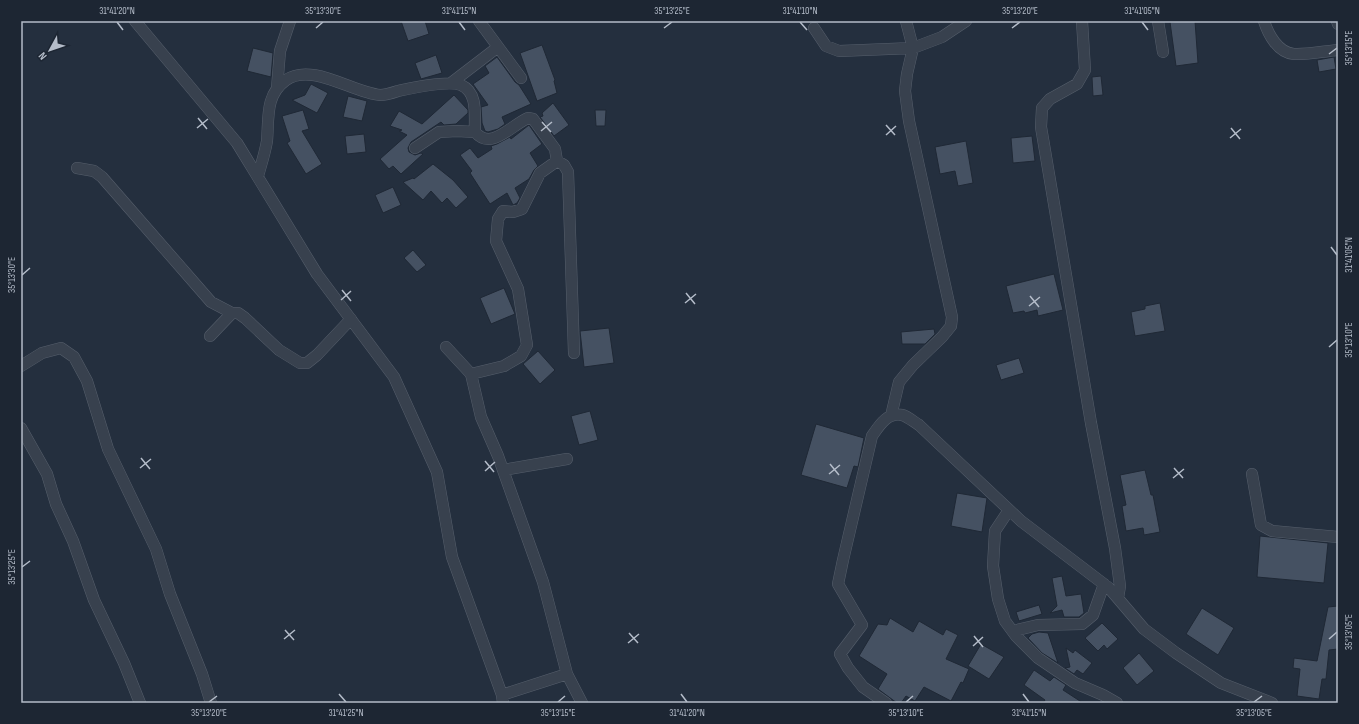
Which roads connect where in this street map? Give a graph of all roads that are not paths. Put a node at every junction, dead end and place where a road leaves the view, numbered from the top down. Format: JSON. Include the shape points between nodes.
{"nodes":[{"id":1,"x":135,"y":21,"type":"edge"},
{"id":2,"x":290,"y":21,"type":"edge"},
{"id":3,"x":479,"y":21,"type":"edge"},
{"id":4,"x":906,"y":21,"type":"edge"},
{"id":5,"x":966,"y":21,"type":"edge"},
{"id":6,"x":1082,"y":21,"type":"edge"},
{"id":7,"x":1158,"y":21,"type":"edge"},
{"id":8,"x":1264,"y":21,"type":"edge"},
{"id":9,"x":814,"y":28,"type":"dead end"},
{"id":10,"x":498,"y":47,"type":"junction"},
{"id":11,"x":913,"y":48,"type":"junction"},
{"id":12,"x":1338,"y":50,"type":"edge"},
{"id":13,"x":1164,"y":52,"type":"dead end"},
{"id":14,"x":521,"y":78,"type":"dead end"},
{"id":15,"x":452,"y":83,"type":"junction"},
{"id":16,"x":278,"y":88,"type":"junction"},
{"id":17,"x":475,"y":132,"type":"junction"},
{"id":18,"x":415,"y":148,"type":"dead end"},
{"id":19,"x":557,"y":161,"type":"junction"},
{"id":20,"x":77,"y":168,"type":"dead end"},
{"id":21,"x":258,"y":176,"type":"junction"},
{"id":22,"x":232,"y":313,"type":"junction"},
{"id":23,"x":351,"y":319,"type":"junction"},
{"id":24,"x":210,"y":336,"type":"dead end"},
{"id":25,"x":446,"y":347,"type":"dead end"},
{"id":26,"x":574,"y":353,"type":"dead end"},
{"id":27,"x":21,"y":366,"type":"edge"},
{"id":28,"x":471,"y":374,"type":"junction"},
{"id":29,"x":891,"y":416,"type":"junction"},
{"id":30,"x":21,"y":428,"type":"edge"},
{"id":31,"x":567,"y":459,"type":"dead end"},
{"id":32,"x":503,"y":470,"type":"junction"},
{"id":33,"x":1252,"y":474,"type":"dead end"},
{"id":34,"x":1009,"y":510,"type":"junction"},
{"id":35,"x":1338,"y":537,"type":"edge"},
{"id":36,"x":1104,"y":584,"type":"junction"},
{"id":37,"x":1118,"y":598,"type":"junction"},
{"id":38,"x":1013,"y":631,"type":"junction"},
{"id":39,"x":566,"y":674,"type":"junction"},
{"id":40,"x":503,"y":699,"type":"edge"},
{"id":41,"x":140,"y":703,"type":"edge"},
{"id":42,"x":211,"y":703,"type":"edge"},
{"id":43,"x":582,"y":703,"type":"edge"},
{"id":44,"x":886,"y":703,"type":"edge"},
{"id":45,"x":1117,"y":703,"type":"edge"},
{"id":46,"x":1272,"y":703,"type":"edge"}],
"edges":[{"from":1,"to":21,"type":"street","via":[[237,143]]},
{"from":2,"to":16,"type":"street","via":[[280,51]]},
{"from":3,"to":10,"type":"street"},
{"from":4,"to":11,"type":"street"},
{"from":5,"to":11,"type":"street","via":[[942,37]]},
{"from":6,"to":37,"type":"street","via":[[1085,70],[1076,84],[1050,99],[1042,108],[1041,127],[1115,548],[1120,586]]},
{"from":7,"to":13,"type":"street"},
{"from":8,"to":12,"type":"street","via":[[1267,32],[1278,46],[1293,54]]},
{"from":9,"to":11,"type":"street","via":[[826,46],[839,51]]},
{"from":10,"to":14,"type":"street"},
{"from":10,"to":15,"type":"street"},
{"from":11,"to":29,"type":"street","via":[[905,91],[952,317],[951,326],[899,382]]},
{"from":15,"to":16,"type":"street","via":[[420,86],[381,95],[320,76],[300,75],[287,79]]},
{"from":15,"to":17,"type":"street","via":[[462,85],[470,93],[475,106]]},
{"from":16,"to":21,"type":"street","via":[[271,98],[266,142]]},
{"from":17,"to":18,"type":"street","via":[[440,132]]},
{"from":17,"to":19,"type":"street","via":[[480,138],[488,140],[496,138],[518,122],[532,119],[556,149]]},
{"from":19,"to":26,"type":"street","via":[[564,165],[568,172]]},
{"from":19,"to":28,"type":"street","via":[[540,173],[522,209],[513,212],[503,211],[498,219],[496,241],[518,289],[527,346],[521,356],[504,366]]},
{"from":20,"to":22,"type":"street","via":[[94,171],[102,177],[211,302]]},
{"from":21,"to":23,"type":"street","via":[[317,274]]},
{"from":22,"to":23,"type":"street","via":[[238,313],[245,318],[279,350],[300,363],[307,363],[317,355]]},
{"from":22,"to":24,"type":"street"},
{"from":23,"to":40,"type":"street","via":[[394,377],[437,472],[452,557]]},
{"from":25,"to":28,"type":"street"},
{"from":27,"to":42,"type":"street","via":[[42,353],[61,348],[74,357],[87,381],[108,449],[156,548],[170,594]]},
{"from":28,"to":32,"type":"street","via":[[481,417]]},
{"from":29,"to":34,"type":"street","via":[[902,415],[919,425]]},
{"from":29,"to":44,"type":"street","via":[[882,421],[872,436],[838,584],[862,625],[840,654],[863,687]]},
{"from":30,"to":41,"type":"street","via":[[47,474],[56,504],[73,541],[94,600]]},
{"from":31,"to":32,"type":"street"},
{"from":32,"to":39,"type":"street","via":[[543,582]]},
{"from":33,"to":35,"type":"street","via":[[1261,525],[1272,531]]},
{"from":34,"to":36,"type":"street"},
{"from":34,"to":38,"type":"street","via":[[995,531],[993,566],[998,599],[1005,621]]},
{"from":36,"to":37,"type":"street"},
{"from":36,"to":38,"type":"street","via":[[1093,615],[1082,624],[1038,625]]},
{"from":37,"to":46,"type":"street","via":[[1144,629],[1176,653],[1221,682]]},
{"from":38,"to":45,"type":"street","via":[[1038,658],[1075,683]]},
{"from":39,"to":40,"type":"street"},
{"from":39,"to":43,"type":"street"}]}
